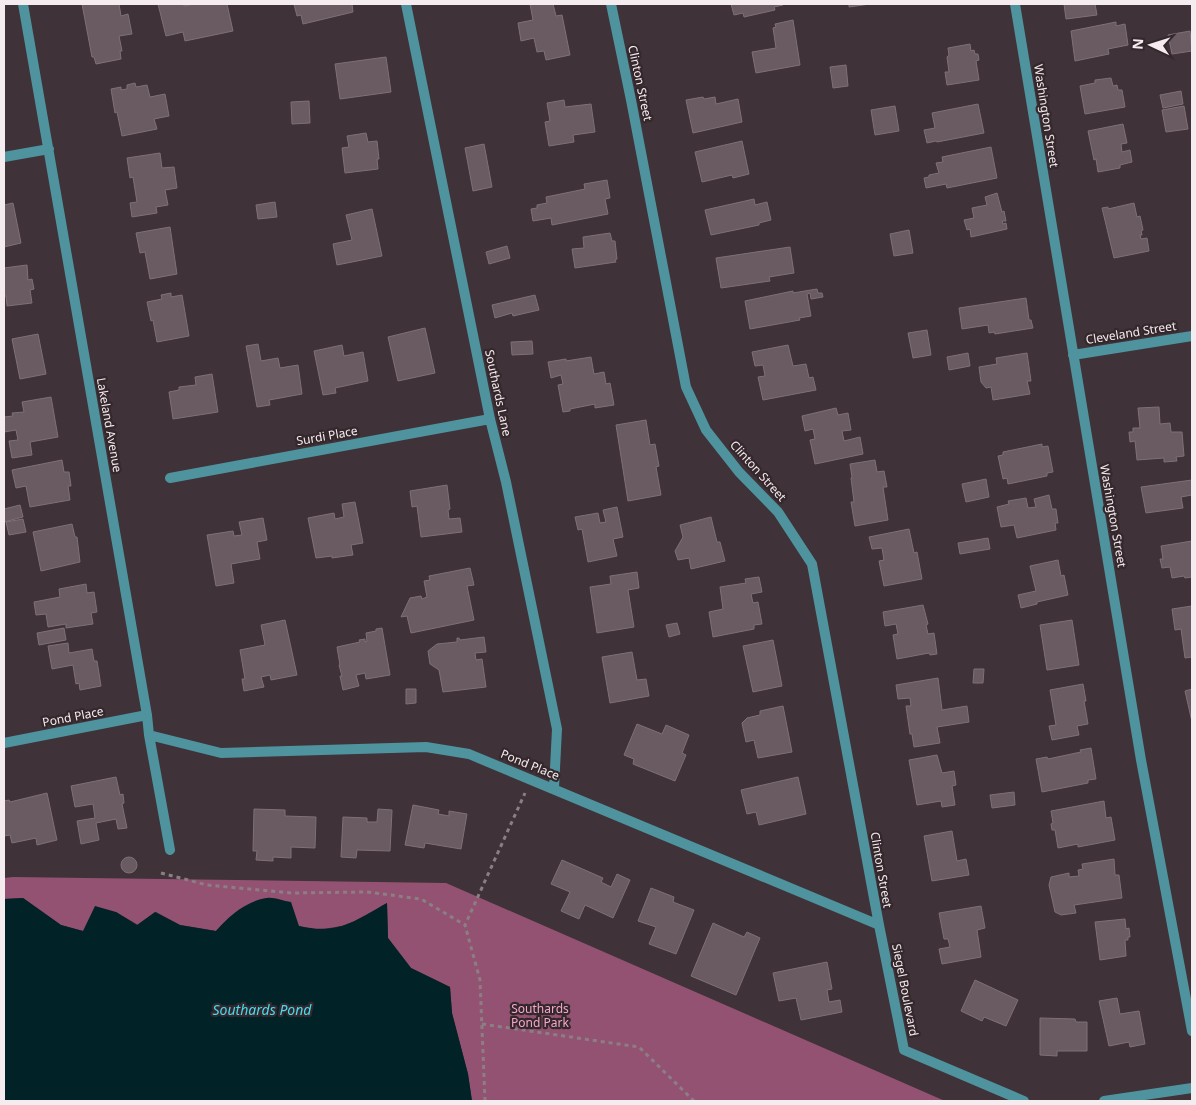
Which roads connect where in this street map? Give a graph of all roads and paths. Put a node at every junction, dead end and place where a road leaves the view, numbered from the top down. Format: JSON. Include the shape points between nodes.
{"nodes":[{"id":1,"x":23,"y":4,"type":"edge"},
{"id":2,"x":406,"y":4,"type":"edge"},
{"id":3,"x":611,"y":4,"type":"edge"},
{"id":4,"x":1015,"y":4,"type":"edge"},
{"id":5,"x":49,"y":149,"type":"junction"},
{"id":6,"x":4,"y":157,"type":"edge"},
{"id":7,"x":1192,"y":336,"type":"edge"},
{"id":8,"x":1073,"y":355,"type":"junction"},
{"id":9,"x":490,"y":419,"type":"junction"},
{"id":10,"x":170,"y":478,"type":"dead end"},
{"id":11,"x":147,"y":715,"type":"junction"},
{"id":12,"x":149,"y":734,"type":"junction"},
{"id":13,"x":4,"y":743,"type":"edge"},
{"id":14,"x":531,"y":779,"type":"junction"},
{"id":15,"x":554,"y":788,"type":"junction"},
{"id":16,"x":170,"y":850,"type":"dead end"},
{"id":17,"x":161,"y":873,"type":"dead end"},
{"id":18,"x":465,"y":925,"type":"junction"},
{"id":19,"x":878,"y":925,"type":"junction"},
{"id":20,"x":482,"y":1024,"type":"junction"},
{"id":21,"x":1192,"y":1031,"type":"edge"},
{"id":22,"x":1192,"y":1088,"type":"edge"},
{"id":23,"x":485,"y":1101,"type":"edge"},
{"id":24,"x":694,"y":1101,"type":"edge"},
{"id":25,"x":1024,"y":1101,"type":"edge"},
{"id":26,"x":1104,"y":1101,"type":"edge"}],
"edges":[{"from":1,"to":5,"type":"street","name":"Lakeland Avenue"},
{"from":2,"to":9,"type":"street","name":"Southards Lane"},
{"from":3,"to":19,"type":"street","name":"Clinton Street","via":[[686,387],[706,430],[738,472],[778,512],[812,564]]},
{"from":4,"to":8,"type":"street","name":"Washington Street"},
{"from":5,"to":6,"type":"street"},
{"from":5,"to":11,"type":"street","name":"Lakeland Avenue"},
{"from":7,"to":8,"type":"street","name":"Cleveland Street"},
{"from":8,"to":21,"type":"street","name":"Washington Street","via":[[1141,760]]},
{"from":9,"to":10,"type":"street","name":"Surdi Place"},
{"from":9,"to":15,"type":"street","name":"Southards Lane","via":[[557,729]]},
{"from":11,"to":12,"type":"street","name":"Lakeland Avenue"},
{"from":11,"to":13,"type":"street","name":"Pond Place"},
{"from":12,"to":14,"type":"street","name":"Pond Place","via":[[221,753],[426,747],[469,754]]},
{"from":12,"to":16,"type":"street","name":"Lakeland Avenue"},
{"from":14,"to":15,"type":"street","name":"Pond Place"},
{"from":14,"to":18,"type":"path"},
{"from":15,"to":19,"type":"street","name":"Pond Place"},
{"from":17,"to":18,"type":"path","via":[[207,885],[292,894],[367,892],[421,899]]},
{"from":18,"to":20,"type":"path","via":[[480,980]]},
{"from":19,"to":25,"type":"street","name":"Siegel Boulevard","via":[[904,1050]]},
{"from":20,"to":23,"type":"path"},
{"from":20,"to":24,"type":"path","via":[[640,1047]]},
{"from":22,"to":26,"type":"street"}]}
